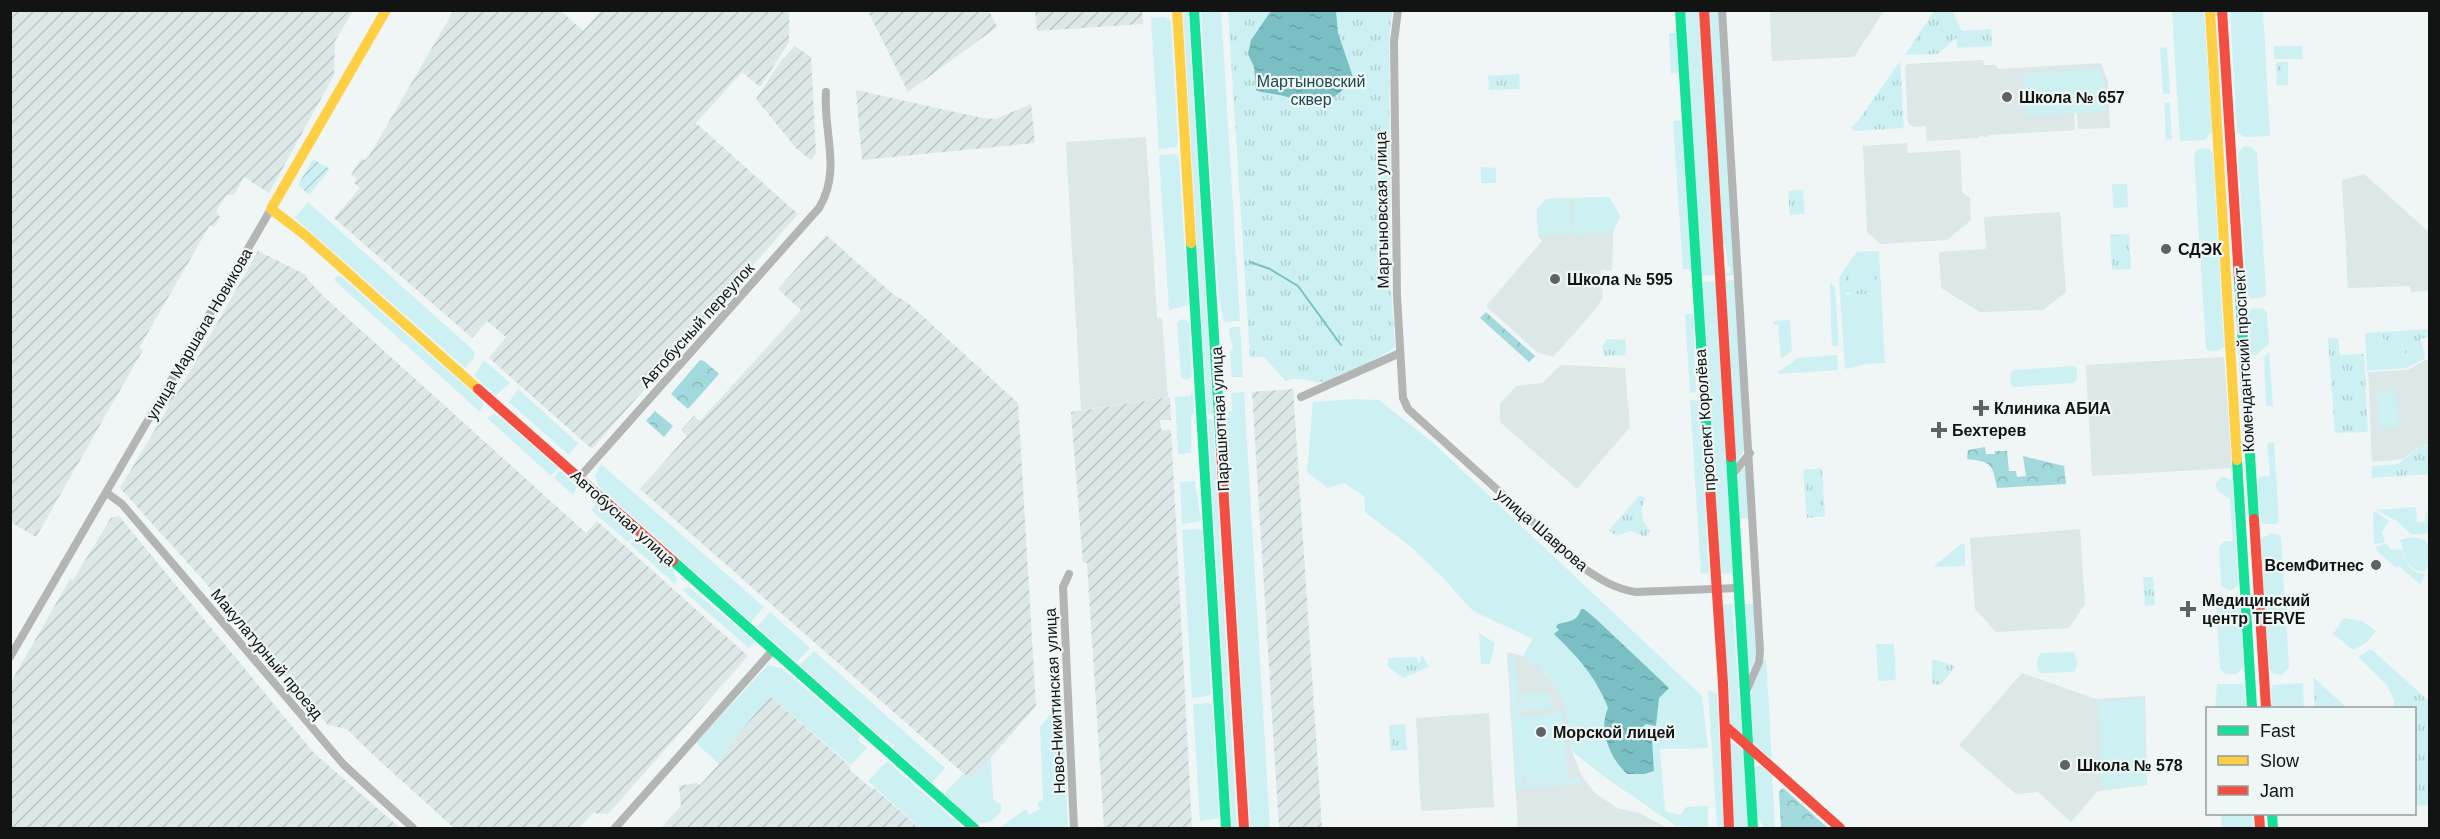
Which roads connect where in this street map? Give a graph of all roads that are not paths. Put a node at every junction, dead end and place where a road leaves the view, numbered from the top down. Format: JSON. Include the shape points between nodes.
{"nodes":[{"id":1,"x":386,"y":10,"type":"edge"},
{"id":2,"x":1177,"y":10,"type":"edge"},
{"id":3,"x":1194,"y":10,"type":"edge"},
{"id":4,"x":1398,"y":10,"type":"edge"},
{"id":5,"x":1680,"y":10,"type":"edge"},
{"id":6,"x":1704,"y":10,"type":"edge"},
{"id":7,"x":1722,"y":10,"type":"edge"},
{"id":8,"x":2210,"y":10,"type":"edge"},
{"id":9,"x":2222,"y":10,"type":"edge"},
{"id":10,"x":826,"y":92,"type":"dead end"},
{"id":11,"x":271,"y":210,"type":"junction"},
{"id":12,"x":1400,"y":353,"type":"junction"},
{"id":13,"x":1301,"y":397,"type":"dead end"},
{"id":14,"x":1407,"y":409,"type":"joint"},
{"id":15,"x":1750,"y":453,"type":"junction"},
{"id":16,"x":1731,"y":476,"type":"junction"},
{"id":17,"x":579,"y":478,"type":"junction"},
{"id":18,"x":107,"y":493,"type":"junction"},
{"id":19,"x":1069,"y":574,"type":"dead end"},
{"id":20,"x":1738,"y":588,"type":"junction"},
{"id":21,"x":1715,"y":590,"type":"junction"},
{"id":22,"x":773,"y":650,"type":"junction"},
{"id":23,"x":10,"y":657,"type":"edge"},
{"id":24,"x":1744,"y":696,"type":"junction"},
{"id":25,"x":2252,"y":707,"type":"edge"},
{"id":26,"x":2266,"y":707,"type":"edge"},
{"id":27,"x":1725,"y":726,"type":"junction"},
{"id":28,"x":1748,"y":747,"type":"junction"},
{"id":29,"x":1752,"y":824,"type":"edge"},
{"id":30,"x":413,"y":828,"type":"edge"},
{"id":31,"x":615,"y":828,"type":"edge"},
{"id":32,"x":974,"y":828,"type":"edge"},
{"id":33,"x":1074,"y":828,"type":"edge"},
{"id":34,"x":1226,"y":828,"type":"edge"},
{"id":35,"x":1244,"y":828,"type":"edge"},
{"id":36,"x":1729,"y":828,"type":"edge"},
{"id":37,"x":1759,"y":828,"type":"edge"},
{"id":38,"x":1840,"y":828,"type":"edge"}],
"edges":[{"from":1,"to":11,"type":"main road","name":"улица Маршала Новикова"},
{"from":2,"to":34,"type":"main road","name":"Парашютная улица"},
{"from":3,"to":35,"type":"main road","name":"Парашютная улица"},
{"from":4,"to":12,"type":"street","name":"Мартыновская улица","via":[[1394,41]]},
{"from":5,"to":21,"type":"main road","name":"проспект Королёва"},
{"from":6,"to":16,"type":"main road","name":"проспект Королёва"},
{"from":7,"to":15,"type":"street"},
{"from":8,"to":25,"type":"main road","name":"Комендантский проспект"},
{"from":9,"to":26,"type":"main road","name":"Комендантский проспект"},
{"from":10,"to":17,"type":"street","name":"Автобусный переулок","via":[[831,170],[829,187],[819,208]]},
{"from":11,"to":17,"type":"main road","name":"Автобусная улица","via":[[305,235]]},
{"from":11,"to":18,"type":"street","name":"улица Маршала Новикова"},
{"from":12,"to":13,"type":"street"},
{"from":12,"to":14,"type":"street","name":"Мартыновская улица"},
{"from":14,"to":21,"type":"street","name":"улица Шаврова","via":[[1576,562],[1602,580],[1636,592]]},
{"from":15,"to":16,"type":"street"},
{"from":15,"to":24,"type":"street","via":[[1760,651]]},
{"from":16,"to":20,"type":"main road","name":"проспект Королёва"},
{"from":17,"to":22,"type":"main road","name":"Автобусная улица"},
{"from":18,"to":23,"type":"street","name":"улица Маршала Новикова"},
{"from":18,"to":30,"type":"street","name":"Макулатурный проезд","via":[[122,504],[344,765]]},
{"from":19,"to":33,"type":"street","name":"Ново-Никитинская улица","via":[[1063,587]]},
{"from":20,"to":21,"type":"street","name":"улица Шаврова"},
{"from":20,"to":24,"type":"main road","name":"проспект Королёва"},
{"from":21,"to":27,"type":"main road","name":"проспект Королёва"},
{"from":22,"to":31,"type":"street"},
{"from":22,"to":32,"type":"main road","name":"Автобусная улица"},
{"from":24,"to":28,"type":"main road","name":"проспект Королёва"},
{"from":27,"to":28,"type":"main road"},
{"from":27,"to":36,"type":"main road","name":"проспект Королёва"},
{"from":28,"to":29,"type":"main road","name":"проспект Королёва"},
{"from":28,"to":38,"type":"main road"},
{"from":29,"to":37,"type":"street"}]}
